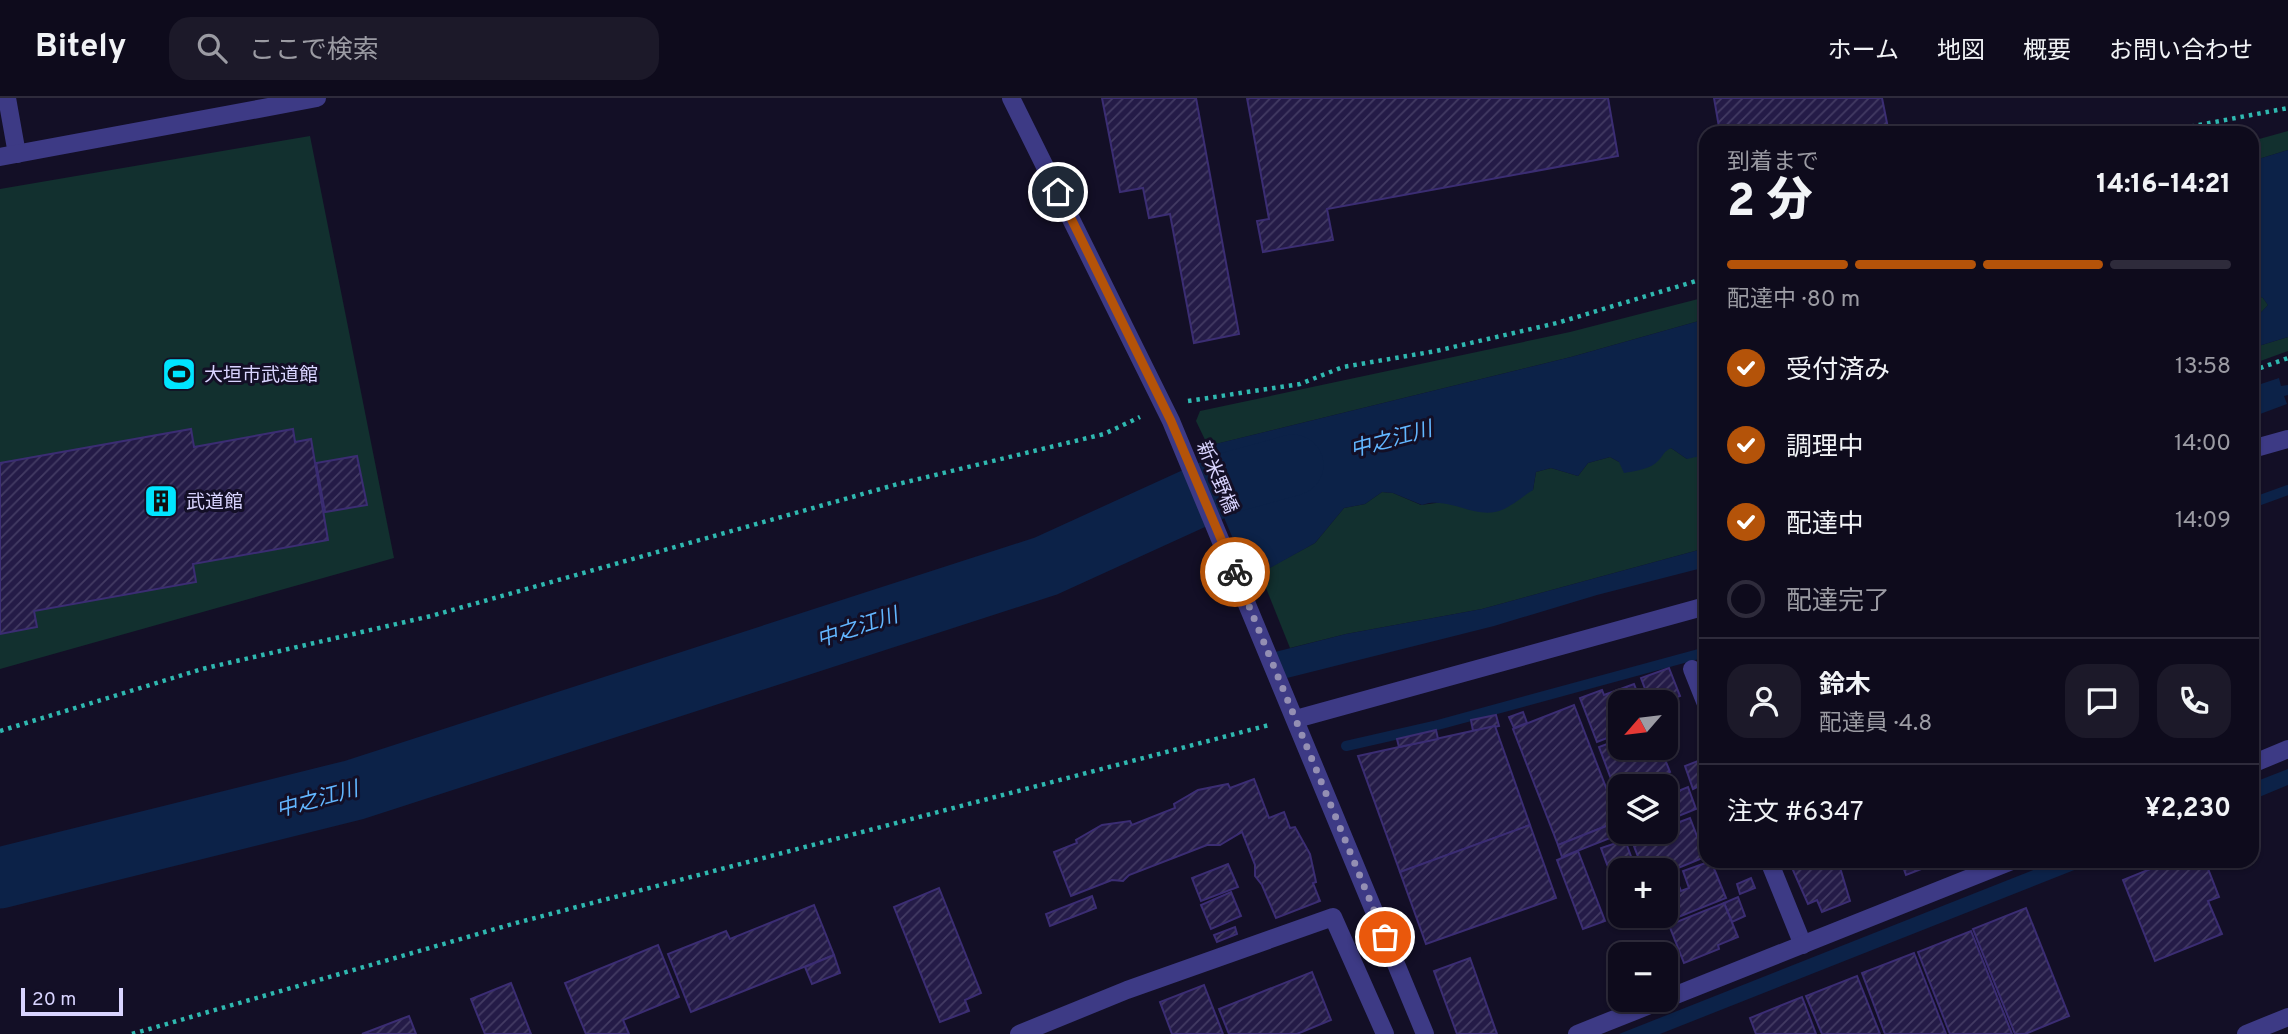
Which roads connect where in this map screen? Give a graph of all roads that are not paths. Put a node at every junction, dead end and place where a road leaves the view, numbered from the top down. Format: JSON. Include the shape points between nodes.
{"nodes":[{"id":1,"x":7,"y":98,"type":"edge"},
{"id":2,"x":317,"y":98,"type":"edge"},
{"id":3,"x":1011,"y":98,"type":"edge"},
{"id":4,"x":8,"y":156,"type":"edge"},
{"id":5,"x":2288,"y":439,"type":"edge"},
{"id":6,"x":2259,"y":447,"type":"edge"},
{"id":7,"x":1699,"y":608,"type":"edge"},
{"id":8,"x":1692,"y":669,"type":"dead end"},
{"id":9,"x":1699,"y":686,"type":"edge"},
{"id":10,"x":1293,"y":711,"type":"junction"},
{"id":11,"x":2288,"y":749,"type":"edge"},
{"id":12,"x":2259,"y":761,"type":"edge"},
{"id":13,"x":1772,"y":868,"type":"edge"},
{"id":14,"x":1994,"y":868,"type":"edge"},
{"id":15,"x":1803,"y":944,"type":"junction"},
{"id":16,"x":1678,"y":994,"type":"edge"},
{"id":17,"x":1632,"y":1012,"type":"edge"},
{"id":18,"x":2288,"y":1017,"type":"edge"},
{"id":19,"x":1019,"y":1034,"type":"edge"},
{"id":20,"x":1385,"y":1034,"type":"edge"},
{"id":21,"x":1424,"y":1034,"type":"edge"},
{"id":22,"x":1577,"y":1034,"type":"edge"},
{"id":23,"x":2246,"y":1034,"type":"edge"}],
"edges":[{"from":1,"to":4,"type":"street"},
{"from":2,"to":4,"type":"street"},
{"from":3,"to":10,"type":"street","name":"新米野橋","via":[[1168,413]]},
{"from":5,"to":6,"type":"street"},
{"from":7,"to":10,"type":"street"},
{"from":8,"to":9,"type":"street"},
{"from":10,"to":21,"type":"street","name":"新米野橋"},
{"from":11,"to":12,"type":"street"},
{"from":13,"to":15,"type":"street"},
{"from":14,"to":15,"type":"street"},
{"from":15,"to":16,"type":"street"},
{"from":17,"to":22,"type":"street"},
{"from":18,"to":23,"type":"street"},
{"from":19,"to":20,"type":"street","via":[[1127,990],[1333,917]]}]}
